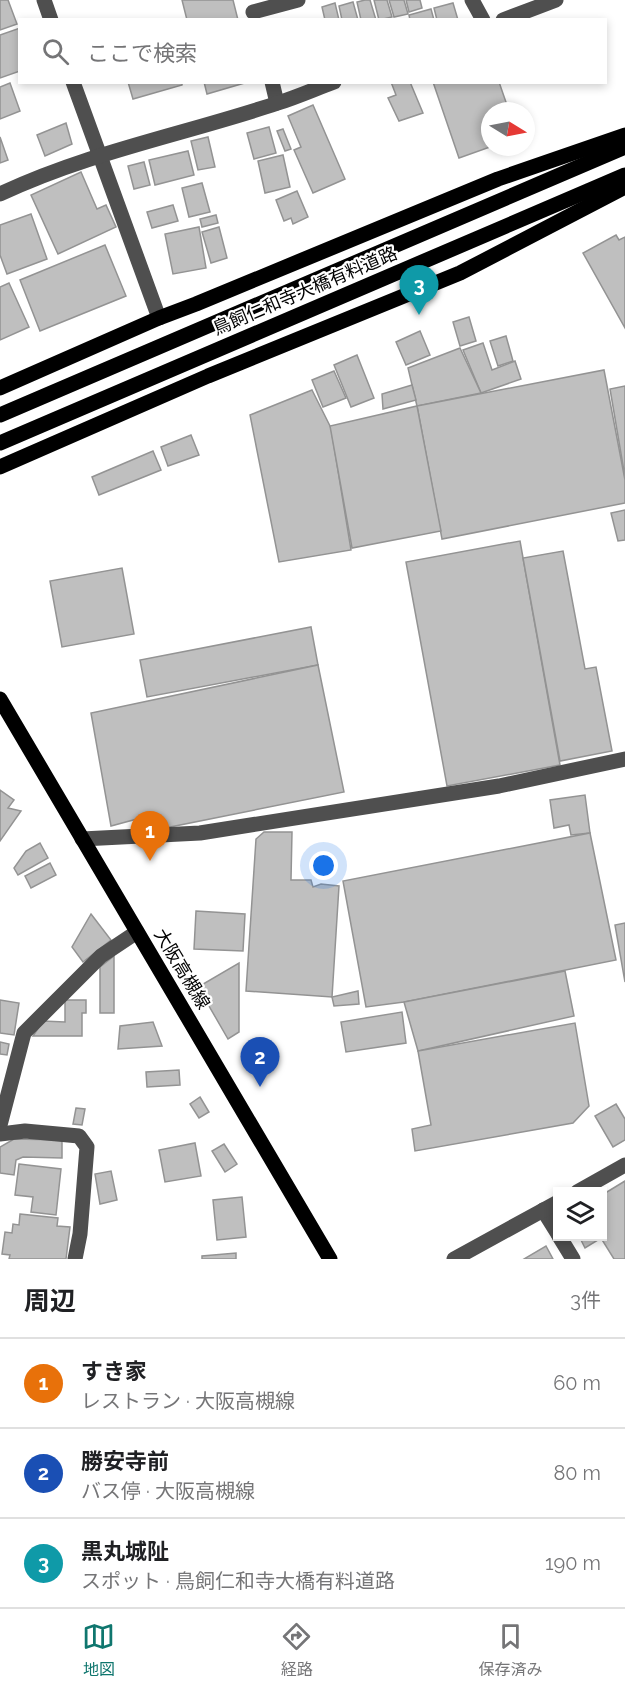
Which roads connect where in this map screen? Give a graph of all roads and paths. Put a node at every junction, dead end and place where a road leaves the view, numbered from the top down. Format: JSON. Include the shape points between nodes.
{"nodes":[{"id":1,"x":44,"y":0,"type":"edge"},
{"id":2,"x":298,"y":0,"type":"edge"},
{"id":3,"x":472,"y":0,"type":"edge"},
{"id":4,"x":556,"y":0,"type":"edge"},
{"id":5,"x":253,"y":10,"type":"edge"},
{"id":6,"x":50,"y":18,"type":"edge"},
{"id":7,"x":482,"y":18,"type":"edge"},
{"id":8,"x":508,"y":18,"type":"edge"},
{"id":9,"x":74,"y":84,"type":"edge"},
{"id":10,"x":272,"y":84,"type":"edge"},
{"id":11,"x":329,"y":84,"type":"edge"},
{"id":12,"x":277,"y":103,"type":"junction"},
{"id":13,"x":625,"y":135,"type":"edge"},
{"id":14,"x":625,"y":147,"type":"edge"},
{"id":15,"x":99,"y":156,"type":"junction"},
{"id":16,"x":625,"y":175,"type":"edge"},
{"id":17,"x":625,"y":188,"type":"edge"},
{"id":18,"x":0,"y":194,"type":"edge"},
{"id":19,"x":159,"y":318,"type":"junction"},
{"id":20,"x":0,"y":388,"type":"edge"},
{"id":21,"x":0,"y":415,"type":"edge"},
{"id":22,"x":0,"y":443,"type":"edge"},
{"id":23,"x":0,"y":467,"type":"edge"},
{"id":24,"x":0,"y":699,"type":"edge"},
{"id":25,"x":625,"y":759,"type":"edge"},
{"id":26,"x":82,"y":839,"type":"junction"},
{"id":27,"x":137,"y":932,"type":"junction"},
{"id":28,"x":0,"y":1125,"type":"edge"},
{"id":29,"x":0,"y":1134,"type":"edge"},
{"id":30,"x":625,"y":1165,"type":"edge"},
{"id":31,"x":584,"y":1187,"type":"edge"},
{"id":32,"x":553,"y":1205,"type":"edge"},
{"id":33,"x":543,"y":1210,"type":"junction"},
{"id":34,"x":553,"y":1227,"type":"edge"},
{"id":35,"x":562,"y":1241,"type":"edge"},
{"id":36,"x":75,"y":1259,"type":"edge"},
{"id":37,"x":330,"y":1259,"type":"edge"},
{"id":38,"x":454,"y":1259,"type":"edge"},
{"id":39,"x":573,"y":1259,"type":"edge"}],
"edges":[{"from":1,"to":6,"type":"street"},
{"from":2,"to":5,"type":"street"},
{"from":3,"to":7,"type":"street"},
{"from":4,"to":8,"type":"street"},
{"from":9,"to":15,"type":"street"},
{"from":10,"to":12,"type":"street"},
{"from":11,"to":12,"type":"street"},
{"from":12,"to":15,"type":"street"},
{"from":13,"to":19,"type":"main road","via":[[498,179]]},
{"from":14,"to":21,"type":"main road","name":"鳥飼仁和寺大橋有料道路"},
{"from":15,"to":18,"type":"street"},
{"from":15,"to":19,"type":"street"},
{"from":16,"to":22,"type":"main road","name":"鳥飼仁和寺大橋有料道路"},
{"from":17,"to":23,"type":"main road","via":[[460,273],[208,376]]},
{"from":19,"to":20,"type":"main road"},
{"from":24,"to":26,"type":"main road","name":"大阪高槻線"},
{"from":25,"to":26,"type":"street","via":[[499,786],[200,833]]},
{"from":26,"to":27,"type":"main road","name":"大阪高槻線"},
{"from":27,"to":28,"type":"street","via":[[100,956],[24,1033]]},
{"from":27,"to":37,"type":"main road","name":"大阪高槻線"},
{"from":29,"to":36,"type":"street","via":[[25,1131],[79,1136],[87,1147]]},
{"from":30,"to":31,"type":"street"},
{"from":32,"to":33,"type":"street"},
{"from":33,"to":34,"type":"street"},
{"from":33,"to":38,"type":"street"},
{"from":35,"to":39,"type":"street"}]}
